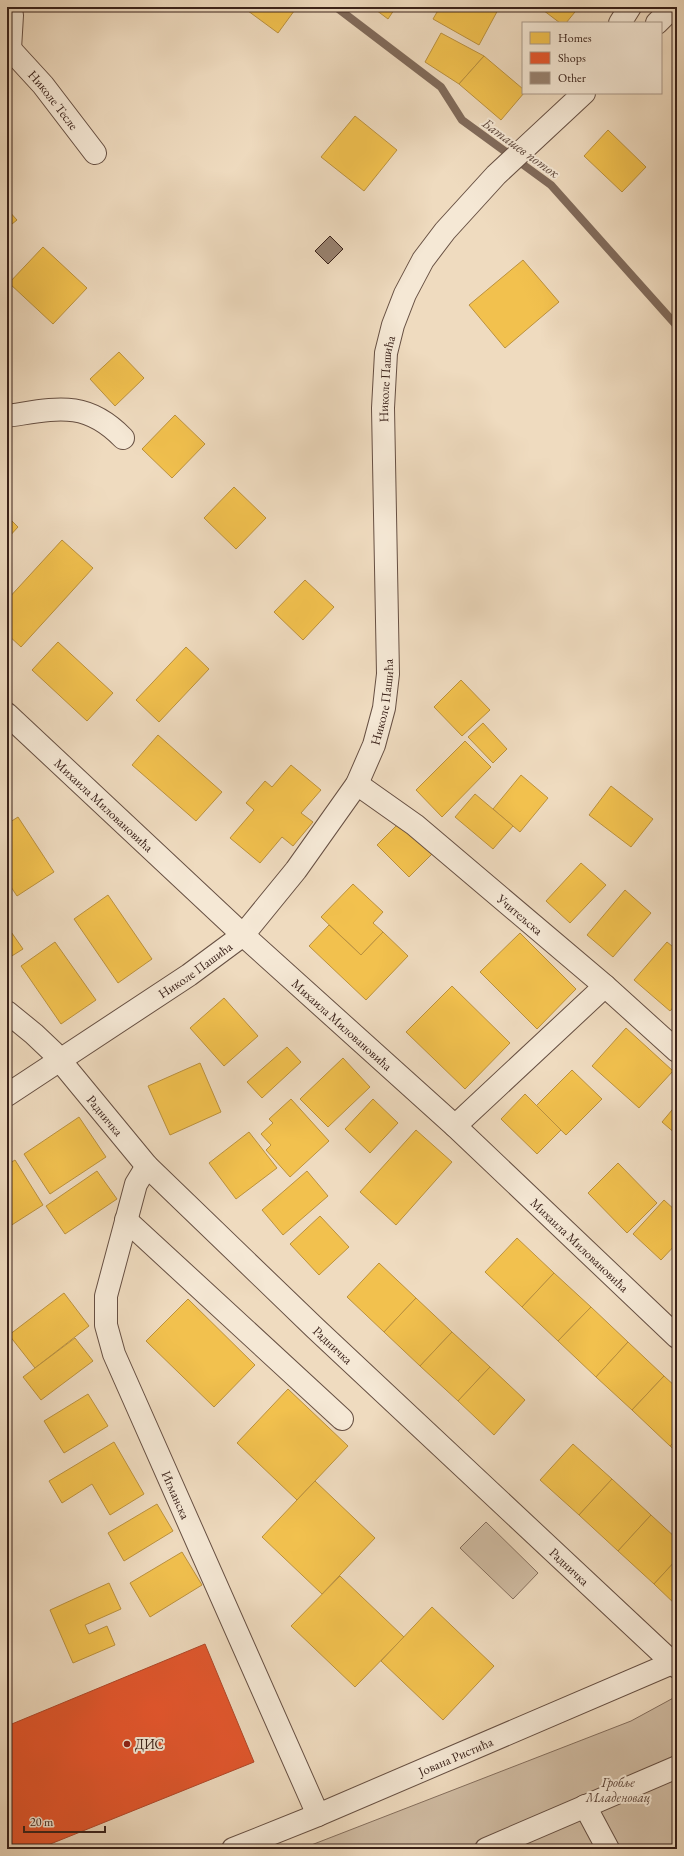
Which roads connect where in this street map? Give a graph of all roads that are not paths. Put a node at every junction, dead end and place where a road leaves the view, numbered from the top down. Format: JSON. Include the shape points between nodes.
{"nodes":[{"id":1,"x":8,"y":7,"type":"edge"},
{"id":2,"x":630,"y":7,"type":"edge"},
{"id":3,"x":673,"y":7,"type":"edge"},
{"id":4,"x":621,"y":22,"type":"edge"},
{"id":5,"x":658,"y":22,"type":"edge"},
{"id":6,"x":8,"y":42,"type":"edge"},
{"id":7,"x":583,"y":94,"type":"edge"},
{"id":8,"x":95,"y":152,"type":"dead end"},
{"id":9,"x":7,"y":416,"type":"edge"},
{"id":10,"x":123,"y":438,"type":"dead end"},
{"id":11,"x":7,"y":714,"type":"edge"},
{"id":12,"x":358,"y":784,"type":"junction"},
{"id":13,"x":243,"y":935,"type":"junction"},
{"id":14,"x":604,"y":986,"type":"junction"},
{"id":15,"x":7,"y":1012,"type":"edge"},
{"id":16,"x":677,"y":1051,"type":"edge"},
{"id":17,"x":60,"y":1061,"type":"junction"},
{"id":18,"x":7,"y":1095,"type":"edge"},
{"id":19,"x":455,"y":1126,"type":"junction"},
{"id":20,"x":147,"y":1166,"type":"junction"},
{"id":21,"x":126,"y":1220,"type":"junction"},
{"id":22,"x":677,"y":1337,"type":"edge"},
{"id":23,"x":342,"y":1419,"type":"dead end"},
{"id":24,"x":676,"y":1664,"type":"edge"},
{"id":25,"x":677,"y":1767,"type":"edge"},
{"id":26,"x":584,"y":1806,"type":"junction"},
{"id":27,"x":318,"y":1816,"type":"junction"},
{"id":28,"x":233,"y":1849,"type":"edge"},
{"id":29,"x":486,"y":1849,"type":"edge"},
{"id":30,"x":608,"y":1849,"type":"edge"}],
"edges":[{"from":1,"to":6,"type":"street","via":[[12,15]]},
{"from":2,"to":4,"type":"street"},
{"from":3,"to":5,"type":"street"},
{"from":6,"to":8,"type":"street","name":"Николе Тесле"},
{"from":7,"to":12,"type":"street","name":"Николе Пашића","via":[[496,175],[445,231],[423,260],[393,324],[386,353],[383,408],[388,674],[384,708],[374,745]]},
{"from":9,"to":10,"type":"street","via":[[53,409],[79,411],[104,421]]},
{"from":11,"to":13,"type":"street","name":"Михаила Миловановића"},
{"from":12,"to":13,"type":"street","name":"Николе Пашића","via":[[296,870]]},
{"from":12,"to":14,"type":"street","name":"Учитељска","via":[[415,825]]},
{"from":13,"to":17,"type":"street","name":"Николе Пашића","via":[[189,975]]},
{"from":13,"to":19,"type":"street","name":"Михаила Миловановића"},
{"from":14,"to":16,"type":"street","name":"Учитељска"},
{"from":14,"to":19,"type":"street"},
{"from":15,"to":17,"type":"street","name":"Радничка","via":[[34,1034]]},
{"from":17,"to":18,"type":"street","name":"Николе Пашића"},
{"from":17,"to":20,"type":"street","name":"Радничка"},
{"from":19,"to":22,"type":"street","name":"Михаила Миловановића"},
{"from":20,"to":21,"type":"street","name":"Игманска","via":[[136,1184]]},
{"from":20,"to":24,"type":"street","name":"Радничка","via":[[315,1328]]},
{"from":21,"to":23,"type":"street"},
{"from":21,"to":27,"type":"street","name":"Игманска","via":[[106,1296],[106,1325],[114,1354]]},
{"from":24,"to":27,"type":"street","name":"Јована Ристића"},
{"from":25,"to":26,"type":"street"},
{"from":26,"to":29,"type":"street"},
{"from":26,"to":30,"type":"street"},
{"from":27,"to":28,"type":"street","name":"Јована Ристића"}]}
